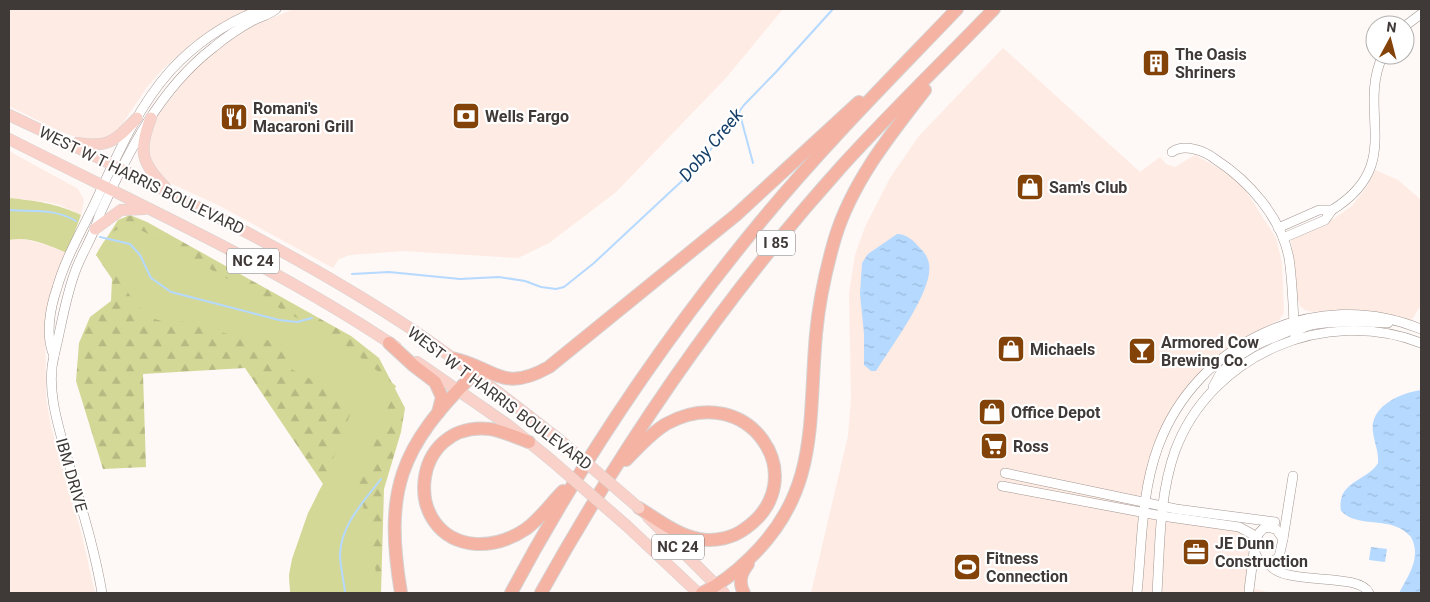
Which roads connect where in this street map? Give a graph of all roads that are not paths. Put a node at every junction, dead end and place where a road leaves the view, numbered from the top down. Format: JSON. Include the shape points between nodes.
{"nodes":[{"id":1,"x":262,"y":9,"type":"edge"},
{"id":2,"x":276,"y":9,"type":"edge"},
{"id":3,"x":957,"y":9,"type":"edge"},
{"id":4,"x":994,"y":9,"type":"edge"},
{"id":5,"x":969,"y":36,"type":"junction"},
{"id":6,"x":908,"y":60,"type":"junction"},
{"id":7,"x":1380,"y":65,"type":"edge"},
{"id":8,"x":9,"y":115,"type":"edge"},
{"id":9,"x":137,"y":118,"type":"junction"},
{"id":10,"x":151,"y":118,"type":"junction"},
{"id":11,"x":9,"y":138,"type":"edge"},
{"id":12,"x":67,"y":142,"type":"junction"},
{"id":13,"x":1172,"y":152,"type":"dead end"},
{"id":14,"x":117,"y":166,"type":"junction"},
{"id":15,"x":107,"y":188,"type":"junction"},
{"id":16,"x":173,"y":195,"type":"junction"},
{"id":17,"x":146,"y":209,"type":"junction"},
{"id":18,"x":1332,"y":210,"type":"junction"},
{"id":19,"x":1278,"y":228,"type":"junction"},
{"id":20,"x":95,"y":229,"type":"junction"},
{"id":21,"x":1283,"y":238,"type":"junction"},
{"id":22,"x":1293,"y":320,"type":"junction"},
{"id":23,"x":1402,"y":322,"type":"junction"},
{"id":24,"x":1421,"y":329,"type":"edge"},
{"id":25,"x":1295,"y":339,"type":"junction"},
{"id":26,"x":389,"y":343,"type":"junction"},
{"id":27,"x":1421,"y":344,"type":"edge"},
{"id":28,"x":54,"y":356,"type":"junction"},
{"id":29,"x":452,"y":358,"type":"junction"},
{"id":30,"x":473,"y":375,"type":"junction"},
{"id":31,"x":458,"y":390,"type":"junction"},
{"id":32,"x":1212,"y":392,"type":"junction"},
{"id":33,"x":438,"y":414,"type":"junction"},
{"id":34,"x":530,"y":442,"type":"junction"},
{"id":35,"x":578,"y":474,"type":"junction"},
{"id":36,"x":612,"y":474,"type":"junction"},
{"id":37,"x":1005,"y":474,"type":"dead end"},
{"id":38,"x":1002,"y":486,"type":"dead end"},
{"id":39,"x":1146,"y":501,"type":"junction"},
{"id":40,"x":1163,"y":506,"type":"junction"},
{"id":41,"x":638,"y":508,"type":"junction"},
{"id":42,"x":1145,"y":513,"type":"junction"},
{"id":43,"x":1162,"y":516,"type":"junction"},
{"id":44,"x":1275,"y":522,"type":"junction"},
{"id":45,"x":1266,"y":527,"type":"junction"},
{"id":46,"x":1283,"y":539,"type":"junction"},
{"id":47,"x":1255,"y":547,"type":"junction"},
{"id":48,"x":755,"y":553,"type":"junction"},
{"id":49,"x":1280,"y":553,"type":"junction"},
{"id":50,"x":1267,"y":563,"type":"junction"},
{"id":51,"x":1298,"y":575,"type":"junction"},
{"id":52,"x":721,"y":590,"type":"edge"},
{"id":53,"x":102,"y":593,"type":"edge"},
{"id":54,"x":401,"y":593,"type":"edge"},
{"id":55,"x":511,"y":593,"type":"edge"},
{"id":56,"x":541,"y":593,"type":"edge"},
{"id":57,"x":700,"y":593,"type":"edge"},
{"id":58,"x":744,"y":593,"type":"edge"},
{"id":59,"x":1137,"y":593,"type":"edge"},
{"id":60,"x":1157,"y":593,"type":"edge"},
{"id":61,"x":1369,"y":593,"type":"edge"}],
"edges":[{"from":1,"to":9,"type":"street","via":[[227,25],[188,53],[160,83]]},
{"from":2,"to":10,"type":"street","via":[[232,34],[197,61],[171,88]]},
{"from":3,"to":6,"type":"highway","number":"I 85"},
{"from":4,"to":5,"type":"highway","number":"I 85"},
{"from":5,"to":36,"type":"highway","number":"I 85","via":[[843,165],[775,244],[661,396]]},
{"from":5,"to":48,"type":"highway","via":[[884,144],[846,209],[827,266],[819,306],[808,440],[801,479],[779,526]]},
{"from":6,"to":29,"type":"highway","via":[[813,142],[736,215],[549,367],[526,378],[506,379],[489,374],[472,362]]},
{"from":6,"to":35,"type":"highway","number":"I 85","via":[[805,171],[727,262],[656,358]]},
{"from":7,"to":18,"type":"street","via":[[1376,78],[1377,137],[1373,160],[1356,191]]},
{"from":8,"to":12,"type":"main road","name":"WEST W T HARRIS BOULEVARD","number":"NC 24"},
{"from":9,"to":12,"type":"main road","via":[[118,137],[105,144]]},
{"from":9,"to":14,"type":"street"},
{"from":10,"to":14,"type":"street"},
{"from":10,"to":16,"type":"main road","via":[[143,145],[145,160],[154,176]]},
{"from":11,"to":15,"type":"main road","name":"WEST W T HARRIS BOULEVARD","number":"NC 24"},
{"from":12,"to":14,"type":"main road","name":"WEST W T HARRIS BOULEVARD","number":"NC 24"},
{"from":13,"to":19,"type":"street","via":[[1182,148],[1202,151],[1224,164],[1252,190]]},
{"from":14,"to":15,"type":"street","name":"IBM DRIVE"},
{"from":14,"to":16,"type":"main road","name":"WEST W T HARRIS BOULEVARD","number":"NC 24"},
{"from":15,"to":17,"type":"main road","name":"WEST W T HARRIS BOULEVARD","number":"NC 24"},
{"from":15,"to":20,"type":"street","name":"IBM DRIVE"},
{"from":15,"to":28,"type":"street","name":"IBM DRIVE","via":[[70,254],[56,288],[50,332]]},
{"from":16,"to":29,"type":"main road","name":"WEST W T HARRIS BOULEVARD","number":"NC 24","via":[[318,272]]},
{"from":17,"to":20,"type":"main road","via":[[121,210]]},
{"from":17,"to":26,"type":"main road","name":"WEST W T HARRIS BOULEVARD","number":"NC 24","via":[[251,260]]},
{"from":18,"to":19,"type":"street","via":[[1319,210]]},
{"from":18,"to":21,"type":"street","via":[[1324,220]]},
{"from":19,"to":21,"type":"street"},
{"from":20,"to":28,"type":"street","name":"IBM DRIVE","via":[[69,288]]},
{"from":21,"to":22,"type":"street","via":[[1289,260]]},
{"from":22,"to":23,"type":"street","via":[[1324,314],[1349,314]]},
{"from":22,"to":25,"type":"street"},
{"from":22,"to":32,"type":"street","via":[[1287,332],[1258,344],[1231,362],[1217,378]]},
{"from":22,"to":39,"type":"street","via":[[1230,352],[1189,391],[1158,446]]},
{"from":23,"to":24,"type":"street"},
{"from":23,"to":25,"type":"street","via":[[1342,322],[1306,327],[1300,329]]},
{"from":25,"to":27,"type":"street","via":[[1360,330]]},
{"from":25,"to":32,"type":"street","via":[[1274,346],[1250,360]]},
{"from":26,"to":31,"type":"main road","name":"WEST W T HARRIS BOULEVARD","number":"NC 24"},
{"from":26,"to":33,"type":"highway","via":[[435,382],[442,397]]},
{"from":28,"to":53,"type":"street","name":"IBM DRIVE","via":[[55,413],[94,551]]},
{"from":29,"to":30,"type":"main road","name":"WEST W T HARRIS BOULEVARD","number":"NC 24"},
{"from":30,"to":31,"type":"highway"},
{"from":30,"to":41,"type":"main road","name":"WEST W T HARRIS BOULEVARD","number":"NC 24","bridge":true,"via":[[561,441]]},
{"from":31,"to":33,"type":"highway"},
{"from":31,"to":34,"type":"main road","name":"WEST W T HARRIS BOULEVARD","number":"NC 24"},
{"from":32,"to":40,"type":"street","via":[[1192,417],[1176,450]]},
{"from":33,"to":54,"type":"highway","via":[[410,455],[395,500],[394,540]]},
{"from":34,"to":35,"type":"highway","via":[[480,429],[459,433],[441,445],[428,464],[423,486],[430,513],[441,529],[472,544],[494,544],[505,540],[533,523]]},
{"from":34,"to":57,"type":"main road","name":"WEST W T HARRIS BOULEVARD","number":"NC 24","bridge":true},
{"from":35,"to":55,"type":"highway","number":"I 85"},
{"from":36,"to":41,"type":"highway","via":[[665,425],[689,415],[710,411],[732,415],[752,426],[764,441],[772,459],[774,486],[764,511],[742,532],[722,539],[699,539]]},
{"from":36,"to":56,"type":"highway","number":"I 85"},
{"from":37,"to":39,"type":"street"},
{"from":38,"to":42,"type":"street"},
{"from":39,"to":40,"type":"street"},
{"from":39,"to":42,"type":"street"},
{"from":40,"to":43,"type":"street"},
{"from":40,"to":44,"type":"street"},
{"from":41,"to":52,"type":"main road","name":"WEST W T HARRIS BOULEVARD","number":"NC 24"},
{"from":42,"to":43,"type":"street"},
{"from":42,"to":59,"type":"street"},
{"from":43,"to":47,"type":"street","via":[[1239,527],[1252,534]]},
{"from":43,"to":60,"type":"street"},
{"from":44,"to":45,"type":"street"},
{"from":44,"to":46,"type":"street","via":[[1282,515],[1291,475]]},
{"from":45,"to":46,"type":"street","via":[[1276,529]]},
{"from":45,"to":47,"type":"street","via":[[1259,532]]},
{"from":46,"to":49,"type":"street"},
{"from":47,"to":50,"type":"street","via":[[1257,557]]},
{"from":47,"to":50,"type":"street","via":[[1250,586]]},
{"from":48,"to":52,"type":"highway"},
{"from":48,"to":58,"type":"highway","via":[[742,572],[740,586]]},
{"from":49,"to":50,"type":"street","via":[[1277,560]]},
{"from":49,"to":51,"type":"street","via":[[1282,565]]},
{"from":50,"to":51,"type":"street","via":[[1283,573]]},
{"from":51,"to":61,"type":"street","via":[[1359,584]]},
{"from":52,"to":57,"type":"highway"}]}
